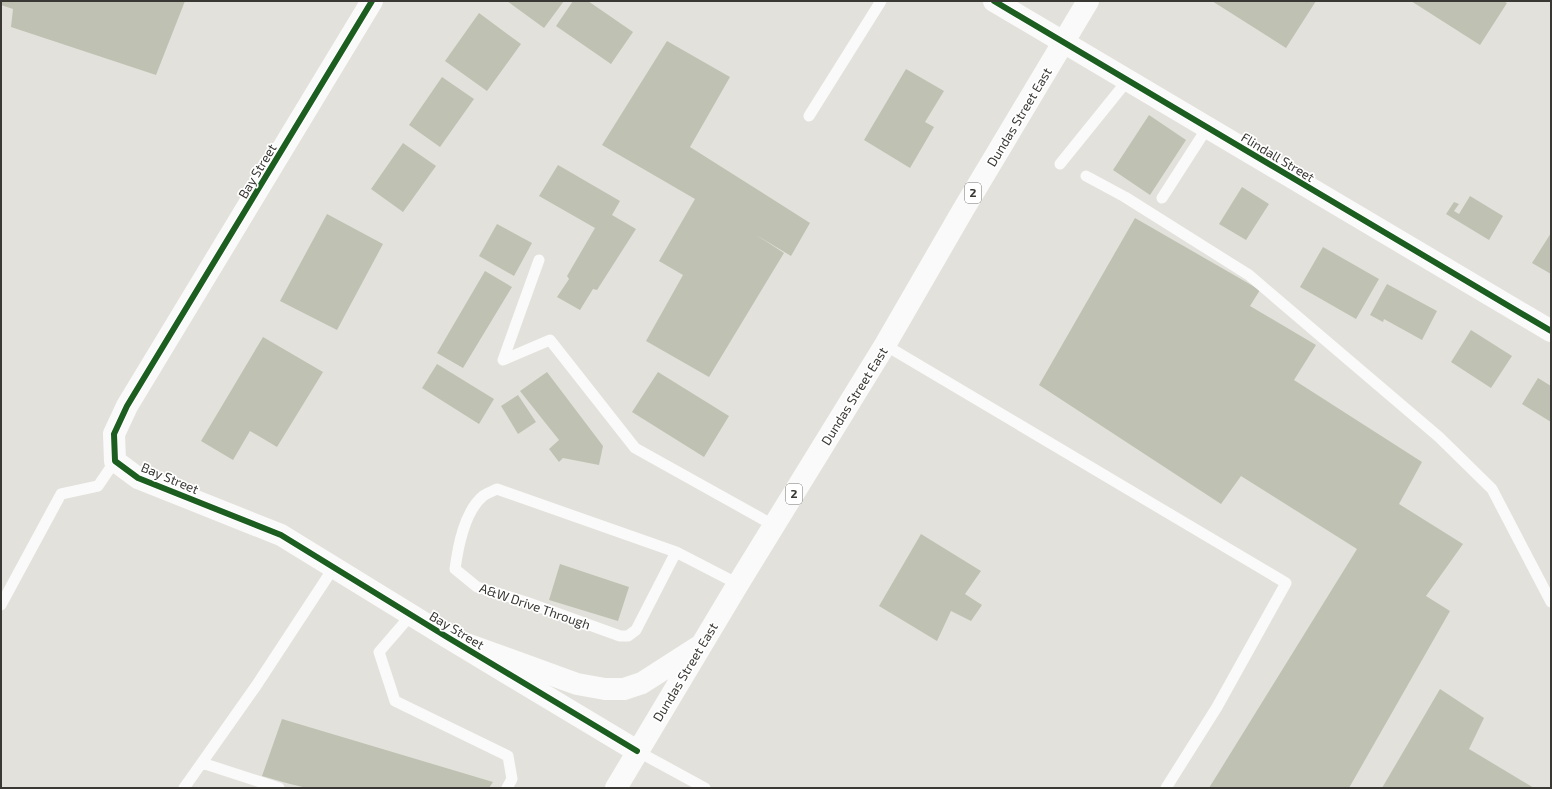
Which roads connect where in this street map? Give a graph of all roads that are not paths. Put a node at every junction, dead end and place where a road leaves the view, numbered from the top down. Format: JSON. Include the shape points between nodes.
{"nodes":[{"id":1,"x":372,"y":1,"type":"edge"},
{"id":2,"x":881,"y":1,"type":"edge"},
{"id":3,"x":1088,"y":1,"type":"edge"},
{"id":4,"x":997,"y":2,"type":"edge"},
{"id":5,"x":1063,"y":43,"type":"junction"},
{"id":6,"x":1127,"y":81,"type":"junction"},
{"id":7,"x":809,"y":116,"type":"dead end"},
{"id":8,"x":1208,"y":128,"type":"junction"},
{"id":9,"x":1060,"y":164,"type":"dead end"},
{"id":10,"x":1086,"y":176,"type":"dead end"},
{"id":11,"x":1162,"y":198,"type":"dead end"},
{"id":12,"x":539,"y":260,"type":"dead end"},
{"id":13,"x":1551,"y":331,"type":"edge"},
{"id":14,"x":885,"y":345,"type":"junction"},
{"id":15,"x":115,"y":462,"type":"junction"},
{"id":16,"x":775,"y":526,"type":"junction"},
{"id":17,"x":676,"y":552,"type":"junction"},
{"id":18,"x":334,"y":567,"type":"junction"},
{"id":19,"x":738,"y":584,"type":"junction"},
{"id":20,"x":1551,"y":602,"type":"edge"},
{"id":21,"x":1,"y":605,"type":"edge"},
{"id":22,"x":411,"y":615,"type":"junction"},
{"id":23,"x":447,"y":637,"type":"junction"},
{"id":24,"x":704,"y":643,"type":"junction"},
{"id":25,"x":637,"y":751,"type":"junction"},
{"id":26,"x":202,"y":763,"type":"junction"},
{"id":27,"x":184,"y":788,"type":"edge"},
{"id":28,"x":278,"y":788,"type":"edge"},
{"id":29,"x":507,"y":788,"type":"edge"},
{"id":30,"x":616,"y":788,"type":"edge"},
{"id":31,"x":705,"y":788,"type":"edge"},
{"id":32,"x":1166,"y":788,"type":"edge"}],
"edges":[{"from":1,"to":15,"type":"street","name":"Bay Street","via":[[127,406],[114,434]]},
{"from":2,"to":7,"type":"lane"},
{"from":3,"to":5,"type":"street","name":"Dundas Street East","number":"2"},
{"from":4,"to":5,"type":"street","name":"Flindall Street"},
{"from":5,"to":6,"type":"street","name":"Flindall Street"},
{"from":5,"to":14,"type":"street","name":"Dundas Street East","number":"2"},
{"from":6,"to":8,"type":"street","name":"Flindall Street"},
{"from":6,"to":9,"type":"lane"},
{"from":8,"to":11,"type":"lane"},
{"from":8,"to":13,"type":"street","name":"Flindall Street"},
{"from":10,"to":20,"type":"lane","via":[[1249,275],[1439,437],[1492,489]]},
{"from":12,"to":16,"type":"lane","via":[[503,360],[550,340],[635,448]]},
{"from":14,"to":16,"type":"street","name":"Dundas Street East","number":"2"},
{"from":14,"to":32,"type":"lane","via":[[1286,583],[1217,707]]},
{"from":15,"to":18,"type":"street","name":"Bay Street","via":[[138,478],[282,535]]},
{"from":15,"to":21,"type":"lane","via":[[98,486],[61,494]]},
{"from":16,"to":19,"type":"street","name":"Dundas Street East","number":"2"},
{"from":17,"to":17,"type":"lane","name":"A&W Drive Through","via":[[497,489],[483,496],[472,510],[459,543],[456,569],[477,587],[533,604],[620,636],[628,636],[636,630]]},
{"from":17,"to":19,"type":"lane"},
{"from":18,"to":22,"type":"street","name":"Bay Street"},
{"from":18,"to":26,"type":"lane"},
{"from":19,"to":24,"type":"street","name":"Dundas Street East","number":"2"},
{"from":22,"to":23,"type":"street","name":"Bay Street"},
{"from":22,"to":29,"type":"lane","via":[[379,652],[395,701],[508,756],[512,779]]},
{"from":23,"to":24,"type":"street","via":[[577,684],[605,690],[624,689],[642,683]]},
{"from":23,"to":25,"type":"street","name":"Bay Street"},
{"from":24,"to":25,"type":"street","name":"Dundas Street East","number":"2"},
{"from":25,"to":30,"type":"street","name":"Dundas Street East","number":"2"},
{"from":25,"to":31,"type":"lane"},
{"from":26,"to":27,"type":"lane"},
{"from":26,"to":28,"type":"lane"}]}
